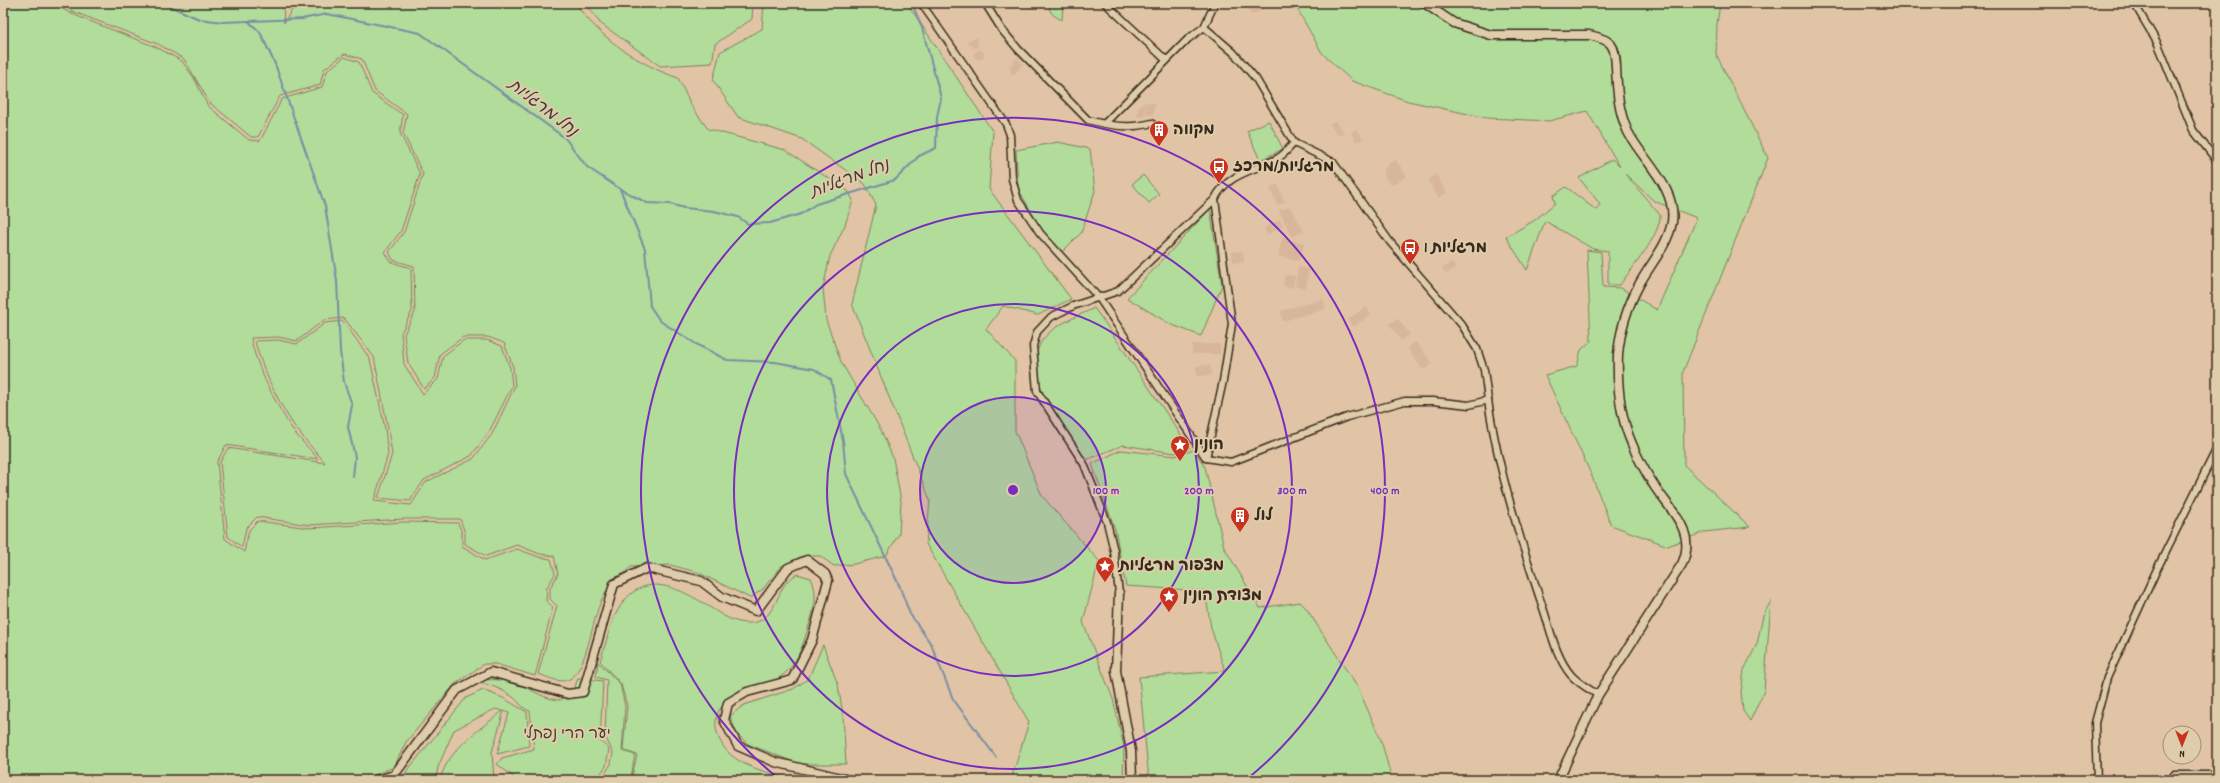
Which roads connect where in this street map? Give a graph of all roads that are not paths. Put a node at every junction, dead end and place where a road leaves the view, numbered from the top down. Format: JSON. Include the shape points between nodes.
{"nodes":[{"id":1,"x":921,"y":3,"type":"edge"},
{"id":2,"x":985,"y":3,"type":"edge"},
{"id":3,"x":1105,"y":3,"type":"edge"},
{"id":4,"x":1215,"y":3,"type":"edge"},
{"id":5,"x":1424,"y":3,"type":"edge"},
{"id":6,"x":2134,"y":3,"type":"edge"},
{"id":7,"x":1204,"y":27,"type":"junction"},
{"id":8,"x":1166,"y":60,"type":"junction"},
{"id":9,"x":1152,"y":123,"type":"dead end"},
{"id":10,"x":1104,"y":124,"type":"junction"},
{"id":11,"x":1294,"y":143,"type":"junction"},
{"id":12,"x":2217,"y":161,"type":"edge"},
{"id":13,"x":1215,"y":199,"type":"junction"},
{"id":14,"x":1100,"y":298,"type":"junction"},
{"id":15,"x":1488,"y":400,"type":"junction"},
{"id":16,"x":2217,"y":448,"type":"edge"},
{"id":17,"x":1206,"y":458,"type":"junction"},
{"id":18,"x":1119,"y":593,"type":"joint"},
{"id":19,"x":1598,"y":694,"type":"junction"},
{"id":20,"x":2174,"y":775,"type":"dead end"},
{"id":21,"x":2217,"y":775,"type":"edge"},
{"id":22,"x":378,"y":780,"type":"edge"},
{"id":23,"x":849,"y":780,"type":"edge"},
{"id":24,"x":1132,"y":780,"type":"edge"},
{"id":25,"x":1558,"y":780,"type":"edge"},
{"id":26,"x":2097,"y":780,"type":"edge"}],
"edges":[{"from":1,"to":14,"type":"street","via":[[1006,124],[1010,136],[1012,180],[1018,200],[1040,233]]},
{"from":2,"to":10,"type":"street","via":[[1002,30],[1078,111],[1088,120]]},
{"from":3,"to":8,"type":"street"},
{"from":4,"to":7,"type":"street"},
{"from":5,"to":19,"type":"main road","via":[[1454,23],[1491,35],[1590,35],[1605,38],[1614,48],[1619,105],[1628,132],[1666,190],[1672,204],[1669,234],[1634,294],[1623,328],[1618,355],[1619,380],[1623,414],[1631,442],[1647,474],[1680,522],[1685,533],[1687,553]]},
{"from":6,"to":12,"type":"street","via":[[2158,44],[2192,130]]},
{"from":7,"to":8,"type":"street","via":[[1188,38]]},
{"from":7,"to":11,"type":"street","via":[[1233,52],[1256,79]]},
{"from":8,"to":10,"type":"street"},
{"from":9,"to":10,"type":"street","via":[[1138,127]]},
{"from":11,"to":13,"type":"street","via":[[1279,158],[1246,171],[1225,184]]},
{"from":11,"to":15,"type":"street","via":[[1333,162],[1390,242],[1462,325],[1477,349],[1484,370]]},
{"from":13,"to":14,"type":"street","via":[[1118,291]]},
{"from":13,"to":17,"type":"street","via":[[1232,324],[1223,381]]},
{"from":14,"to":17,"type":"street"},
{"from":14,"to":18,"type":"street","via":[[1063,310],[1046,321],[1036,336],[1033,358],[1037,391],[1084,464],[1107,522],[1114,551]]},
{"from":15,"to":17,"type":"street","via":[[1469,405],[1405,401],[1347,417],[1231,462]]},
{"from":15,"to":19,"type":"street","via":[[1491,425],[1514,514],[1552,636],[1561,658],[1572,675]]},
{"from":16,"to":26,"type":"street","via":[[2107,678],[2095,723]]},
{"from":18,"to":24,"type":"main road","via":[[1116,671],[1131,751]]},
{"from":19,"to":25,"type":"main road"},
{"from":20,"to":21,"type":"street"},
{"from":22,"to":23,"type":"main road","via":[[394,775],[457,690],[491,672],[568,694],[583,692],[614,584],[647,568],[701,581],[722,597],[756,611],[788,568],[807,560],[825,574],[828,581],[812,640],[792,680],[747,692],[728,703],[724,720],[738,746],[775,762]]}]}
